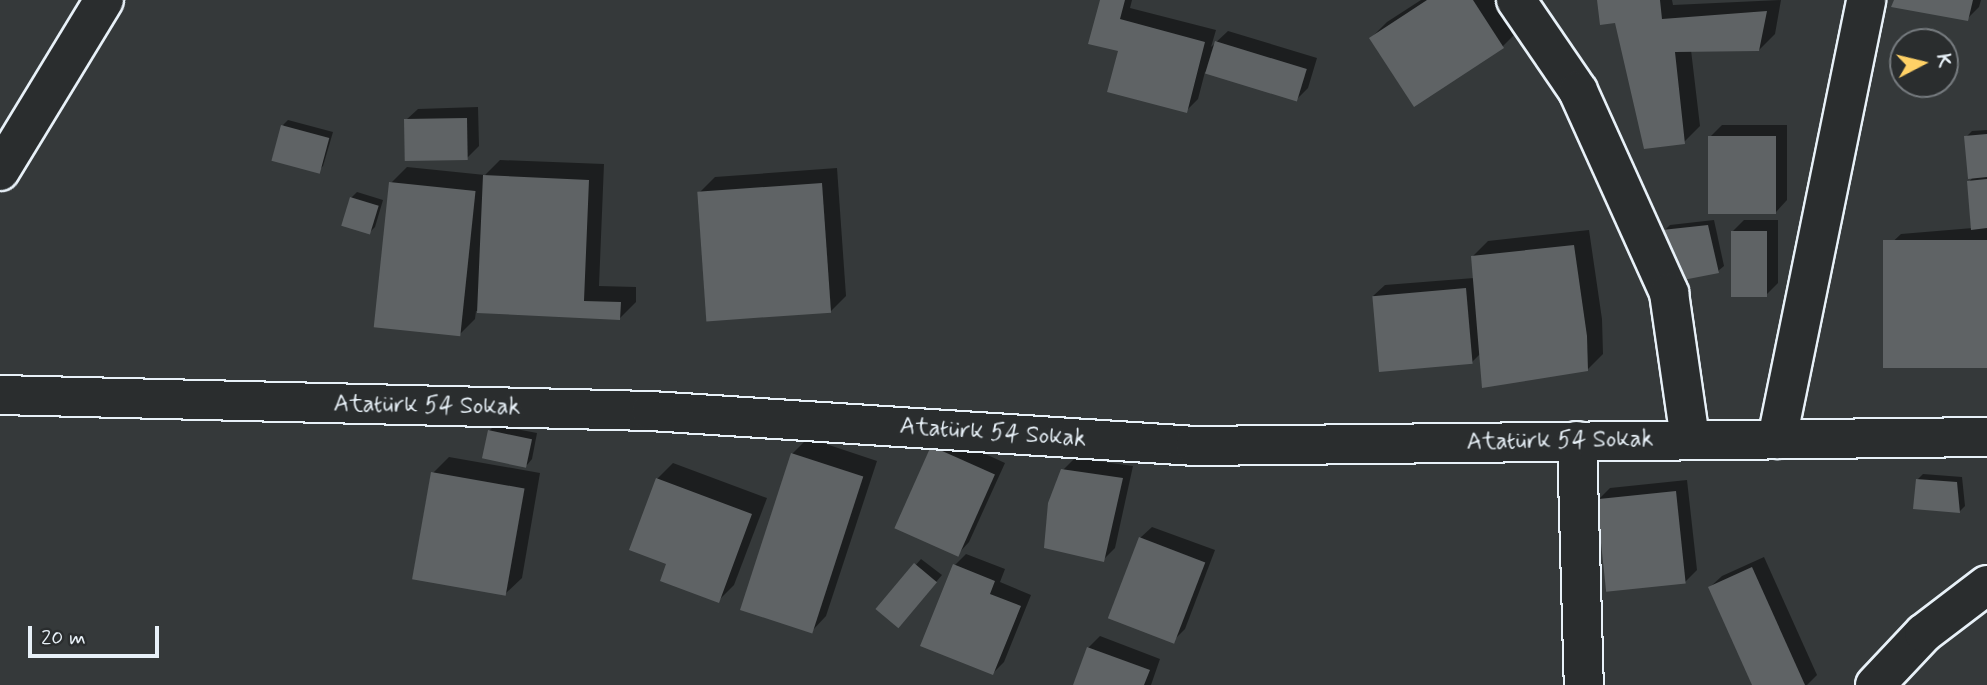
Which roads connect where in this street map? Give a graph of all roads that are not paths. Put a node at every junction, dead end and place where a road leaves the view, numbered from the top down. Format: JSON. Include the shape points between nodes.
{"nodes":[{"id":1,"x":104,"y":0,"type":"edge"},
{"id":2,"x":1516,"y":0,"type":"edge"},
{"id":3,"x":1866,"y":0,"type":"edge"},
{"id":4,"x":0,"y":172,"type":"edge"},
{"id":5,"x":0,"y":395,"type":"edge"},
{"id":6,"x":1987,"y":437,"type":"edge"},
{"id":7,"x":1690,"y":439,"type":"junction"},
{"id":8,"x":1777,"y":439,"type":"junction"},
{"id":9,"x":1577,"y":441,"type":"junction"},
{"id":10,"x":1987,"y":584,"type":"edge"},
{"id":11,"x":1584,"y":685,"type":"edge"},
{"id":12,"x":1875,"y":685,"type":"edge"}],
"edges":[{"from":1,"to":4,"type":"street"},
{"from":2,"to":7,"type":"street","via":[[1578,91],[1669,293]]},
{"from":3,"to":8,"type":"street"},
{"from":5,"to":9,"type":"street","name":"Atatürk 54 Sokak","via":[[650,411],[1195,446]]},
{"from":6,"to":8,"type":"street","name":"Atatürk 54 Sokak"},
{"from":7,"to":8,"type":"street","name":"Atatürk 54 Sokak"},
{"from":7,"to":9,"type":"street","name":"Atatürk 54 Sokak"},
{"from":9,"to":11,"type":"street"},
{"from":10,"to":12,"type":"street","via":[[1924,633]]}]}
